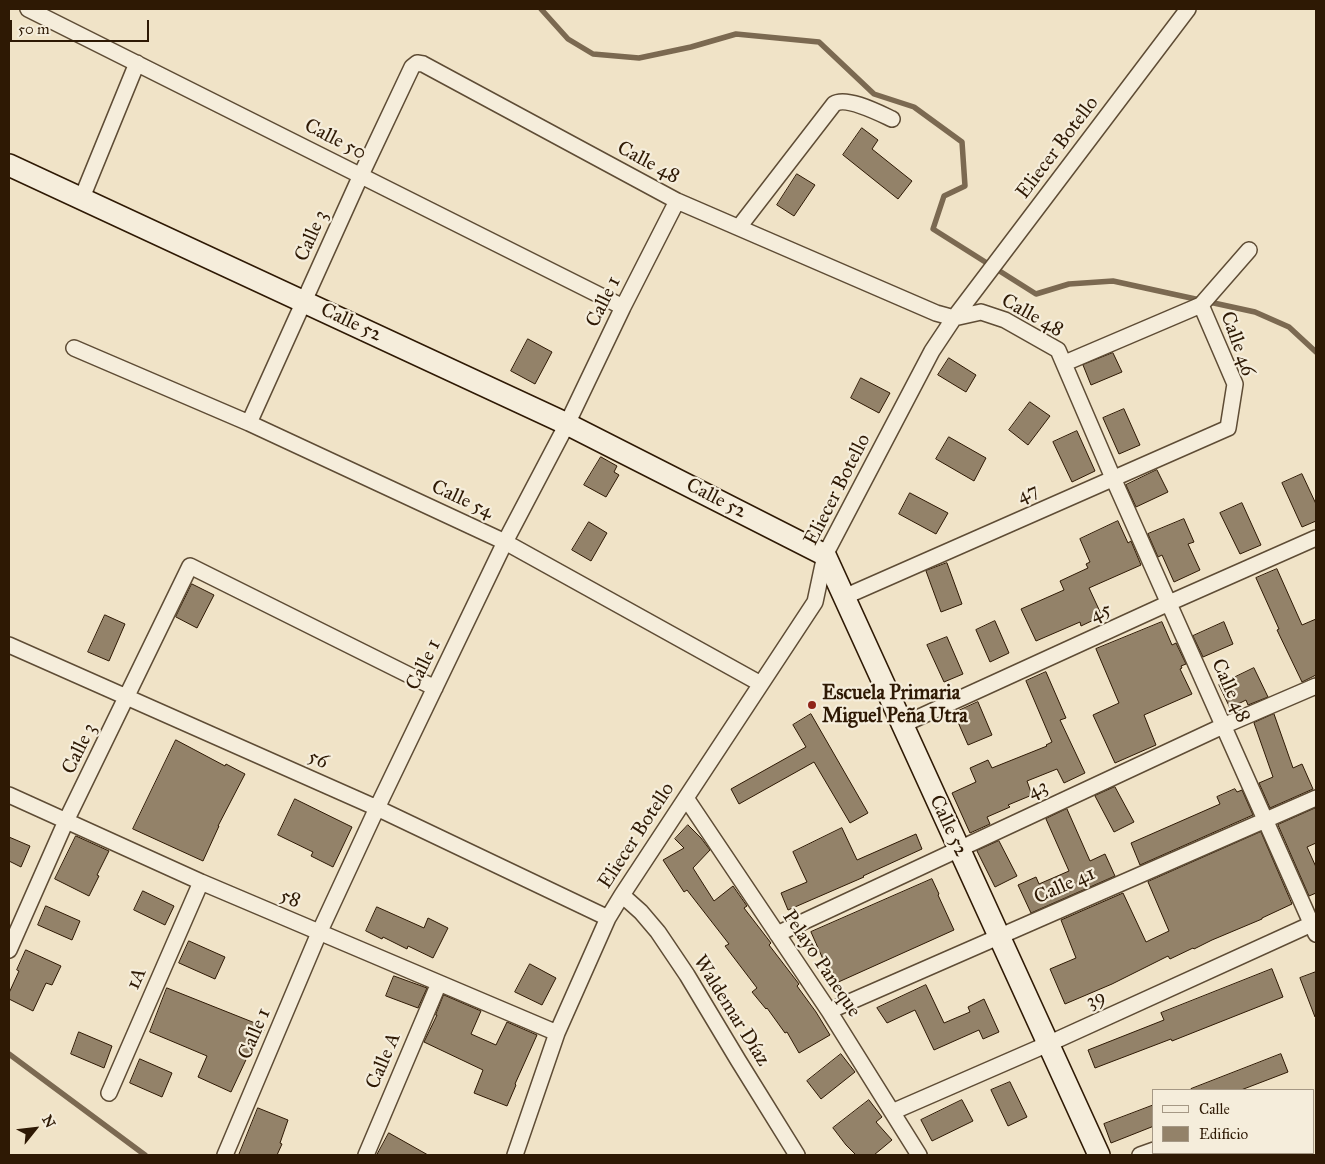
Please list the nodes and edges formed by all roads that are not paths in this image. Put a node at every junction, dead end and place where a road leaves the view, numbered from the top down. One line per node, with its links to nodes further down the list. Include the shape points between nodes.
1 (28, 9): 3 (street, Calle 50)
2 (1188, 9): 15 (street, Eliecer Botello)
3 (137, 63): 7 (street, Calle 50); 8 (street)
4 (412, 67): 7 (street, Calle 3); 9 (street, Calle 48, via 417,63 423,64)
5 (892, 119): 10 (street, via 852,103 838,101)
6 (9, 166): 8 (street, Calle 52)
7 (361, 175): 12 (street, Calle 3); 14 (street, Calle 50)
8 (82, 200): 12 (street, Calle 52)
9 (677, 201): 10 (street, Calle 48); 14 (street, Calle 1)
10 (739, 228): 15 (street, Calle 48)
11 (1249, 250): 13 (street)
12 (304, 301): 18 (street, Calle 3); 19 (street, Calle 52)
13 (1201, 305): 17 (street); 20 (street, Calle 46, via 1234,384)
14 (623, 306): 19 (street, Calle 1)
15 (954, 318): 17 (street, Calle 48, via 981,312 1005,320 1058,350); 24 (street, Eliecer Botello, via 932,351)
16 (74, 348): 18 (street, Calle 54)
17 (1065, 363): 21 (street, Calle 48)
18 (249, 423): 23 (street, Calle 54)
19 (567, 424): 23 (street, Calle 1); 24 (street, Calle 52)
20 (1228, 428): 21 (street, 47)
21 (1113, 478): 25 (street, 47); 26 (street, Calle 48)
22 (1316, 538): 26 (street, 45)
23 (504, 542): 28 (street, Calle 54); 30 (street, Calle 1)
24 (825, 555): 25 (street, Calle 52); 28 (street, Eliecer Botello, via 815,602)
25 (844, 596): 32 (street, Calle 52)
26 (1169, 603): 32 (street, 45); 33 (street, Calle 48)
27 (9, 645): 31 (street, 56)
28 (761, 684): 35 (street, Eliecer Botello)
29 (1316, 686): 33 (street, 43)
30 (435, 688): 31 (street, Calle 3, via 190,566); 37 (street, Calle 1)
31 (127, 697): 37 (street, 56); 39 (street, Calle 3)
32 (902, 725): 40 (street, Calle 52)
33 (1223, 726): 38 (street, Calle 48); 40 (street, 43)
34 (9, 795): 39 (street, 58)
35 (686, 798): 42 (street, Eliecer Botello); 46 (street, Pelayo Paneque)
36 (1316, 798): 38 (street, Calle 41)
37 (377, 808): 43 (street, 56); 45 (street, Calle 1)
38 (1264, 820): 44 (street, Calle 48); 47 (street, Calle 41)
39 (66, 821): 41 (street, 58); 48 (street, Calle 3)
40 (959, 849): 46 (street, 43); 47 (street, Calle 52)
41 (201, 882): 45 (street, 58); 53 (street, 1A)
42 (622, 894): 43 (street, Eliecer Botello); 59 (street, Waldemar Díaz, via 658,932)
43 (608, 918): 51 (street, Eliecer Botello)
44 (1315, 927): 52 (street, 39)
45 (319, 933): 49 (street, 58); 56 (street, Calle 1)
46 (778, 934): 50 (street, Pelayo Paneque)
47 (999, 937): 50 (street, Calle 41); 52 (street, Calle 52)
48 (9, 950)
49 (439, 983): 51 (street, 58); 57 (street, Calle A)
50 (829, 1011): 54 (street, Pelayo Paneque)
51 (557, 1033): 58 (street, Eliecer Botello)
52 (1048, 1044): 54 (street, 39); 61 (street, Calle 52)
53 (109, 1093)
54 (892, 1112): 60 (street, Pelayo Paneque)
55 (1152, 1151): 62 (street)
56 (225, 1155)
57 (366, 1155)
58 (516, 1155)
59 (798, 1155)
60 (919, 1155)
61 (1099, 1155)
62 (1140, 1155)

